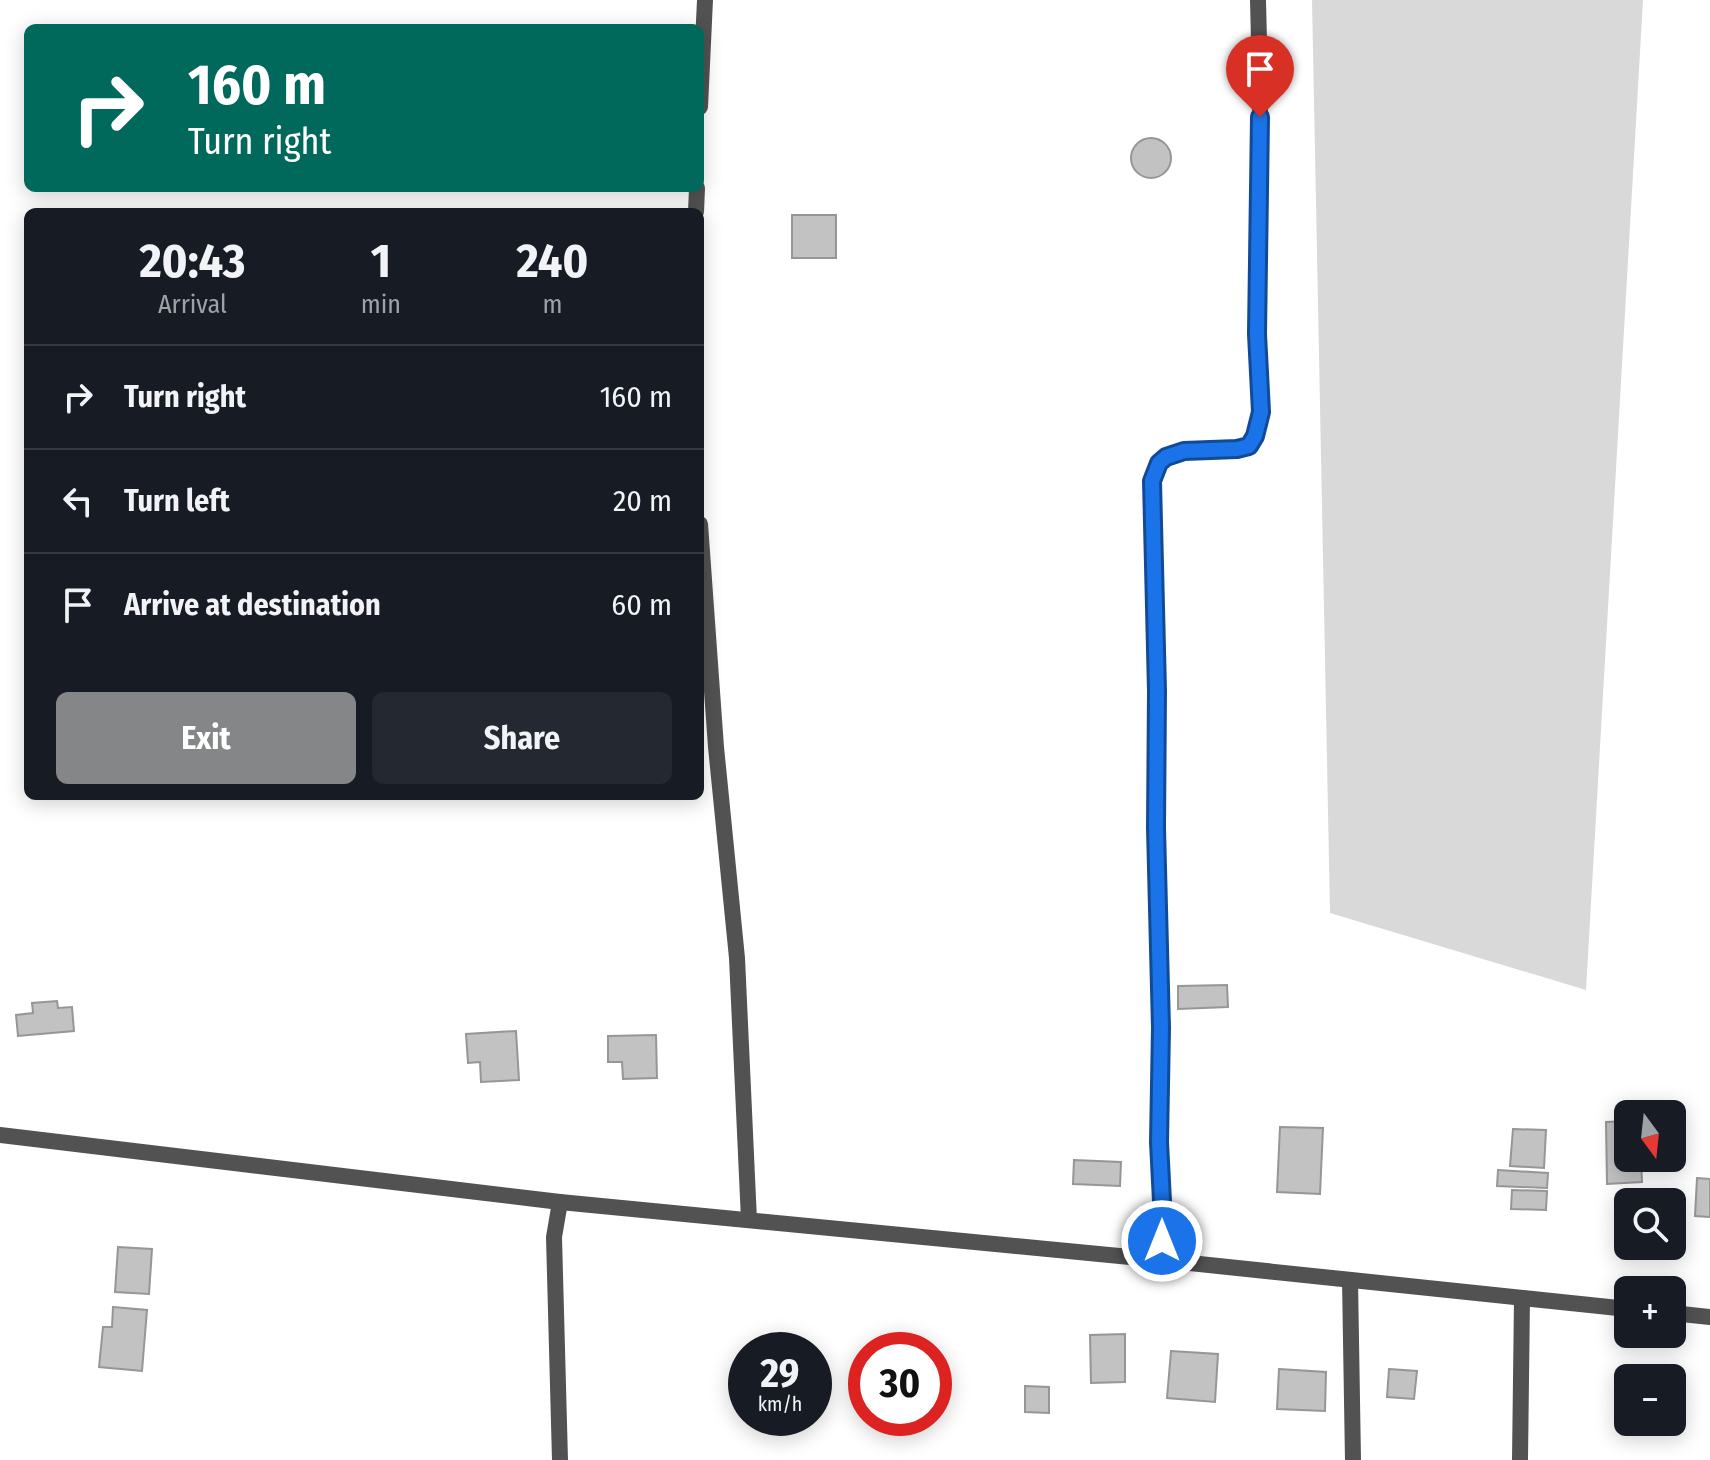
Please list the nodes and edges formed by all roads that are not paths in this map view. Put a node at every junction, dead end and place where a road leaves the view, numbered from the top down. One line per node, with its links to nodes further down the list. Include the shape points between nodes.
1 (705, 0): 3 (street)
2 (1258, 0): 8 (street, via 1261,412 1249,446 1166,457 1152,481)
3 (704, 24)
4 (704, 580): 7 (street, via 737,958)
5 (0, 1135): 6 (street)
6 (560, 1202): 7 (street); 14 (street, via 554,1237)
7 (749, 1220): 8 (street)
8 (1161, 1260): 9 (street)
9 (1350, 1280): 10 (street); 15 (street)
10 (1522, 1298): 11 (street); 16 (street)
11 (1614, 1308)
12 (1686, 1314): 13 (street)
13 (1710, 1317)
14 (560, 1460)
15 (1353, 1460)
16 (1520, 1460)

